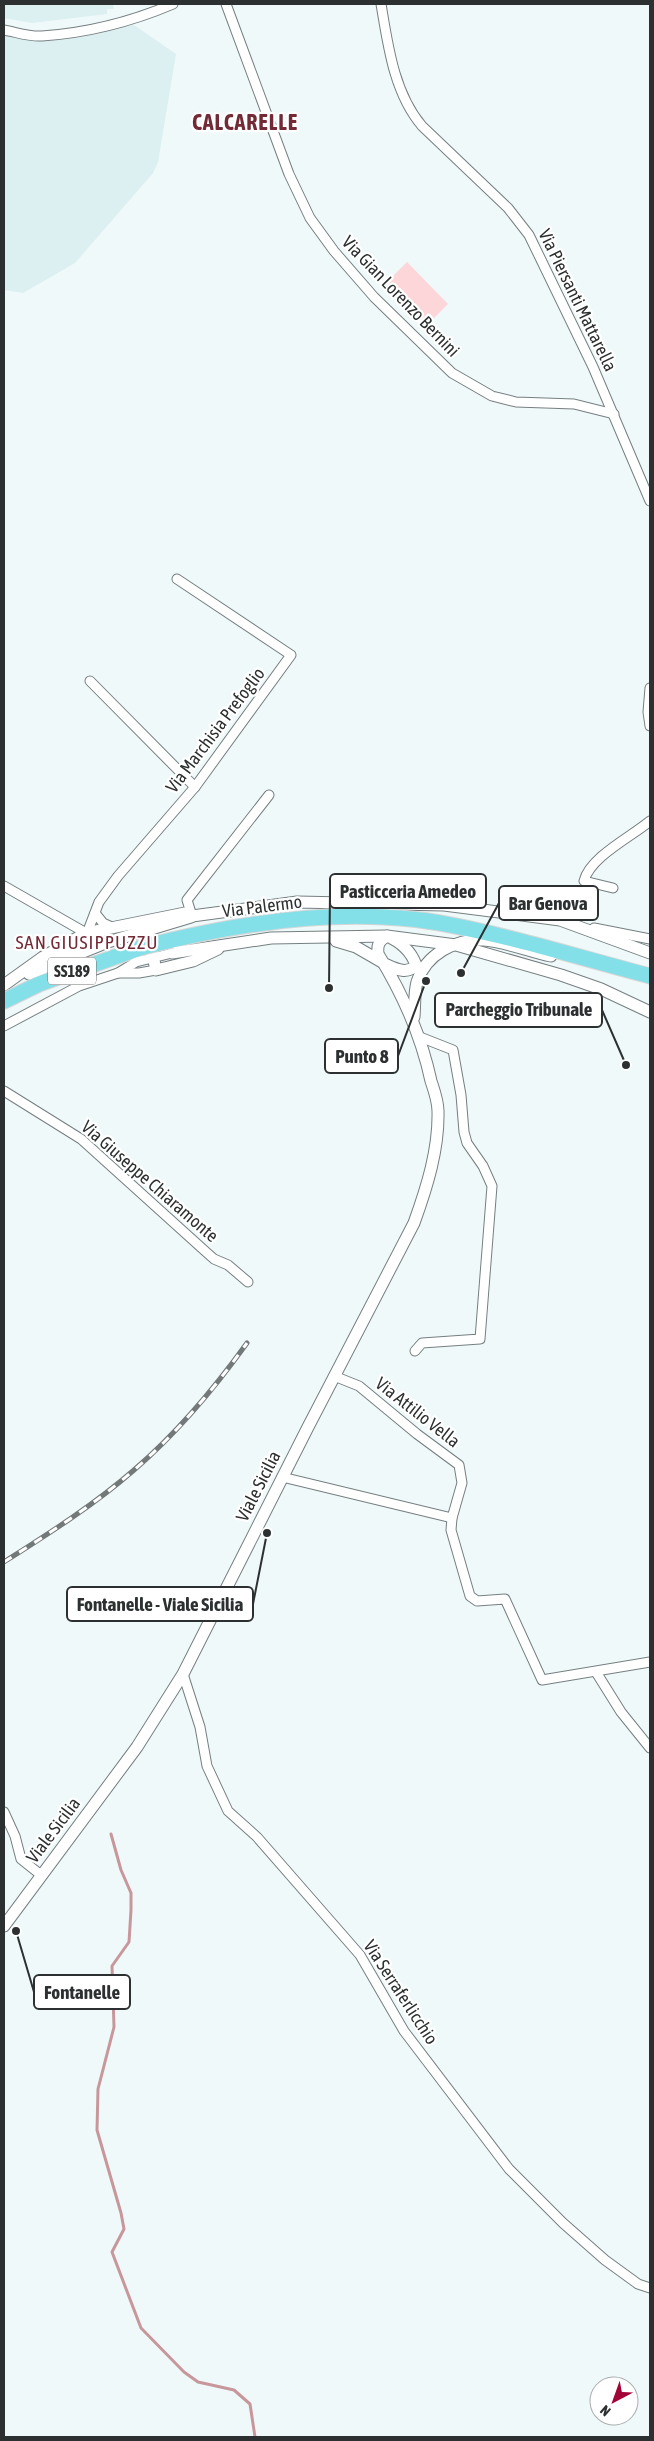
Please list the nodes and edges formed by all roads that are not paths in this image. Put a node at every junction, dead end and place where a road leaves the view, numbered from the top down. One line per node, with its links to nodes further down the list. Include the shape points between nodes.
1 (174, 4): 4 (street, via 129,19 70,32 31,36)
2 (226, 4): 5 (street, Via Gian Lorenzo Bernini, via 289,174 310,218 374,297 452,372 492,396 516,402 574,404)
3 (380, 4): 5 (street, Via Piersanti Mattarella, via 396,76 412,114 523,226 573,313)
4 (4, 30)
5 (614, 414): 6 (street, Via Piersanti Mattarella)
6 (640, 476): 7 (street); 8 (street, Via Piersanti Mattarella)
7 (650, 486)
8 (650, 501)
9 (177, 579): 13 (street, Via Marchisia Prefoglio, via 291,655)
10 (90, 681): 13 (street)
11 (650, 688): 12 (street)
12 (650, 726)
13 (195, 787): 18 (street, Via Marchisia Prefoglio, via 118,876)
14 (269, 794): 19 (street, via 187,900)
15 (650, 821): 17 (street, via 597,860 586,873 584,881)
16 (4, 886): 24 (street)
17 (613, 888)
18 (95, 913): 22 (street, via 103,923); 24 (street, Via Marchisia Prefoglio)
19 (192, 916): 20 (street, via 297,902 444,905); 21 (street, via 185,913)
20 (560, 920): 27 (street); 33 (street)
21 (164, 922): 22 (street); 23 (street); 30 (street)
22 (112, 927): 24 (street)
23 (147, 931): 28 (street); 34 (street)
24 (86, 933): 28 (street); 37 (street, Via Marchisia Prefoglio, via 84,941); 44 (street, via 43,957)
25 (387, 936): 26 (street); 29 (street); 36 (street, via 377,946); 38 (street, via 408,950)
26 (320, 937): 31 (street, via 272,938); 36 (street, via 356,947)
27 (650, 939)
28 (108, 942): 37 (street)
29 (456, 945): 32 (street); 35 (street, via 485,940 557,958); 46 (street, via 561,975)
30 (172, 946): 31 (street); 34 (street); 35 (main road, Via Palermo, via 267,922 336,917 394,919 484,932); 39 (street); 45 (main road, Via Palermo / SS189, bridge, via 143,946 39,984)
31 (224, 946): 39 (street)
32 (442, 950): 38 (street); 43 (street, via 424,967)
33 (650, 953)
34 (154, 958): 40 (street); 41 (street, via 136,962)
35 (599, 963): 42 (main road, Via Palermo)
36 (384, 964): 38 (street, via 404,971); 47 (street, Viale Sicilia, via 404,998)
37 (48, 965): 44 (street)
38 (416, 965): 43 (street)
39 (175, 966): 40 (street)
40 (156, 970): 41 (street)
41 (118, 973): 48 (street, via 78,986)
42 (650, 976)
43 (418, 980): 47 (street)
44 (4, 985)
45 (4, 1001)
46 (650, 1012)
47 (414, 1024): 49 (street, Viale Sicilia)
48 (4, 1026)
49 (420, 1037): 52 (street, via 453,1050 465,1137 492,1186 480,1340 422,1342); 53 (street, Viale Sicilia, via 438,1109 435,1148 426,1186 414,1223)
50 (4, 1091): 51 (street, Via Giuseppe Chiaramonte, via 81,1139 214,1259 228,1265)
51 (248, 1282)
52 (415, 1351)
53 (334, 1376): 54 (street, Viale Sicilia); 55 (street, Via Attilio Vella, via 359,1386 459,1465 462,1483)
54 (282, 1477): 55 (street); 58 (street, Viale Sicilia)
55 (452, 1518): 57 (street, Via Attilio Vella, via 452,1530 470,1596 477,1601 505,1599 542,1680)
56 (650, 1662): 57 (street, Via Attilio Vella)
57 (596, 1672): 59 (street, via 621,1712)
58 (183, 1674): 61 (street, Viale Sicilia, via 137,1747); 63 (street, Via Serraferlicchio, via 200,1727 207,1766 228,1811 256,1837 360,1955 404,2031 509,2169 605,2260 638,2284)
59 (650, 1748)
60 (4, 1812): 61 (street, via 22,1859)
61 (41, 1875): 62 (street, Viale Sicilia)
62 (4, 1926)
63 (650, 2288)

